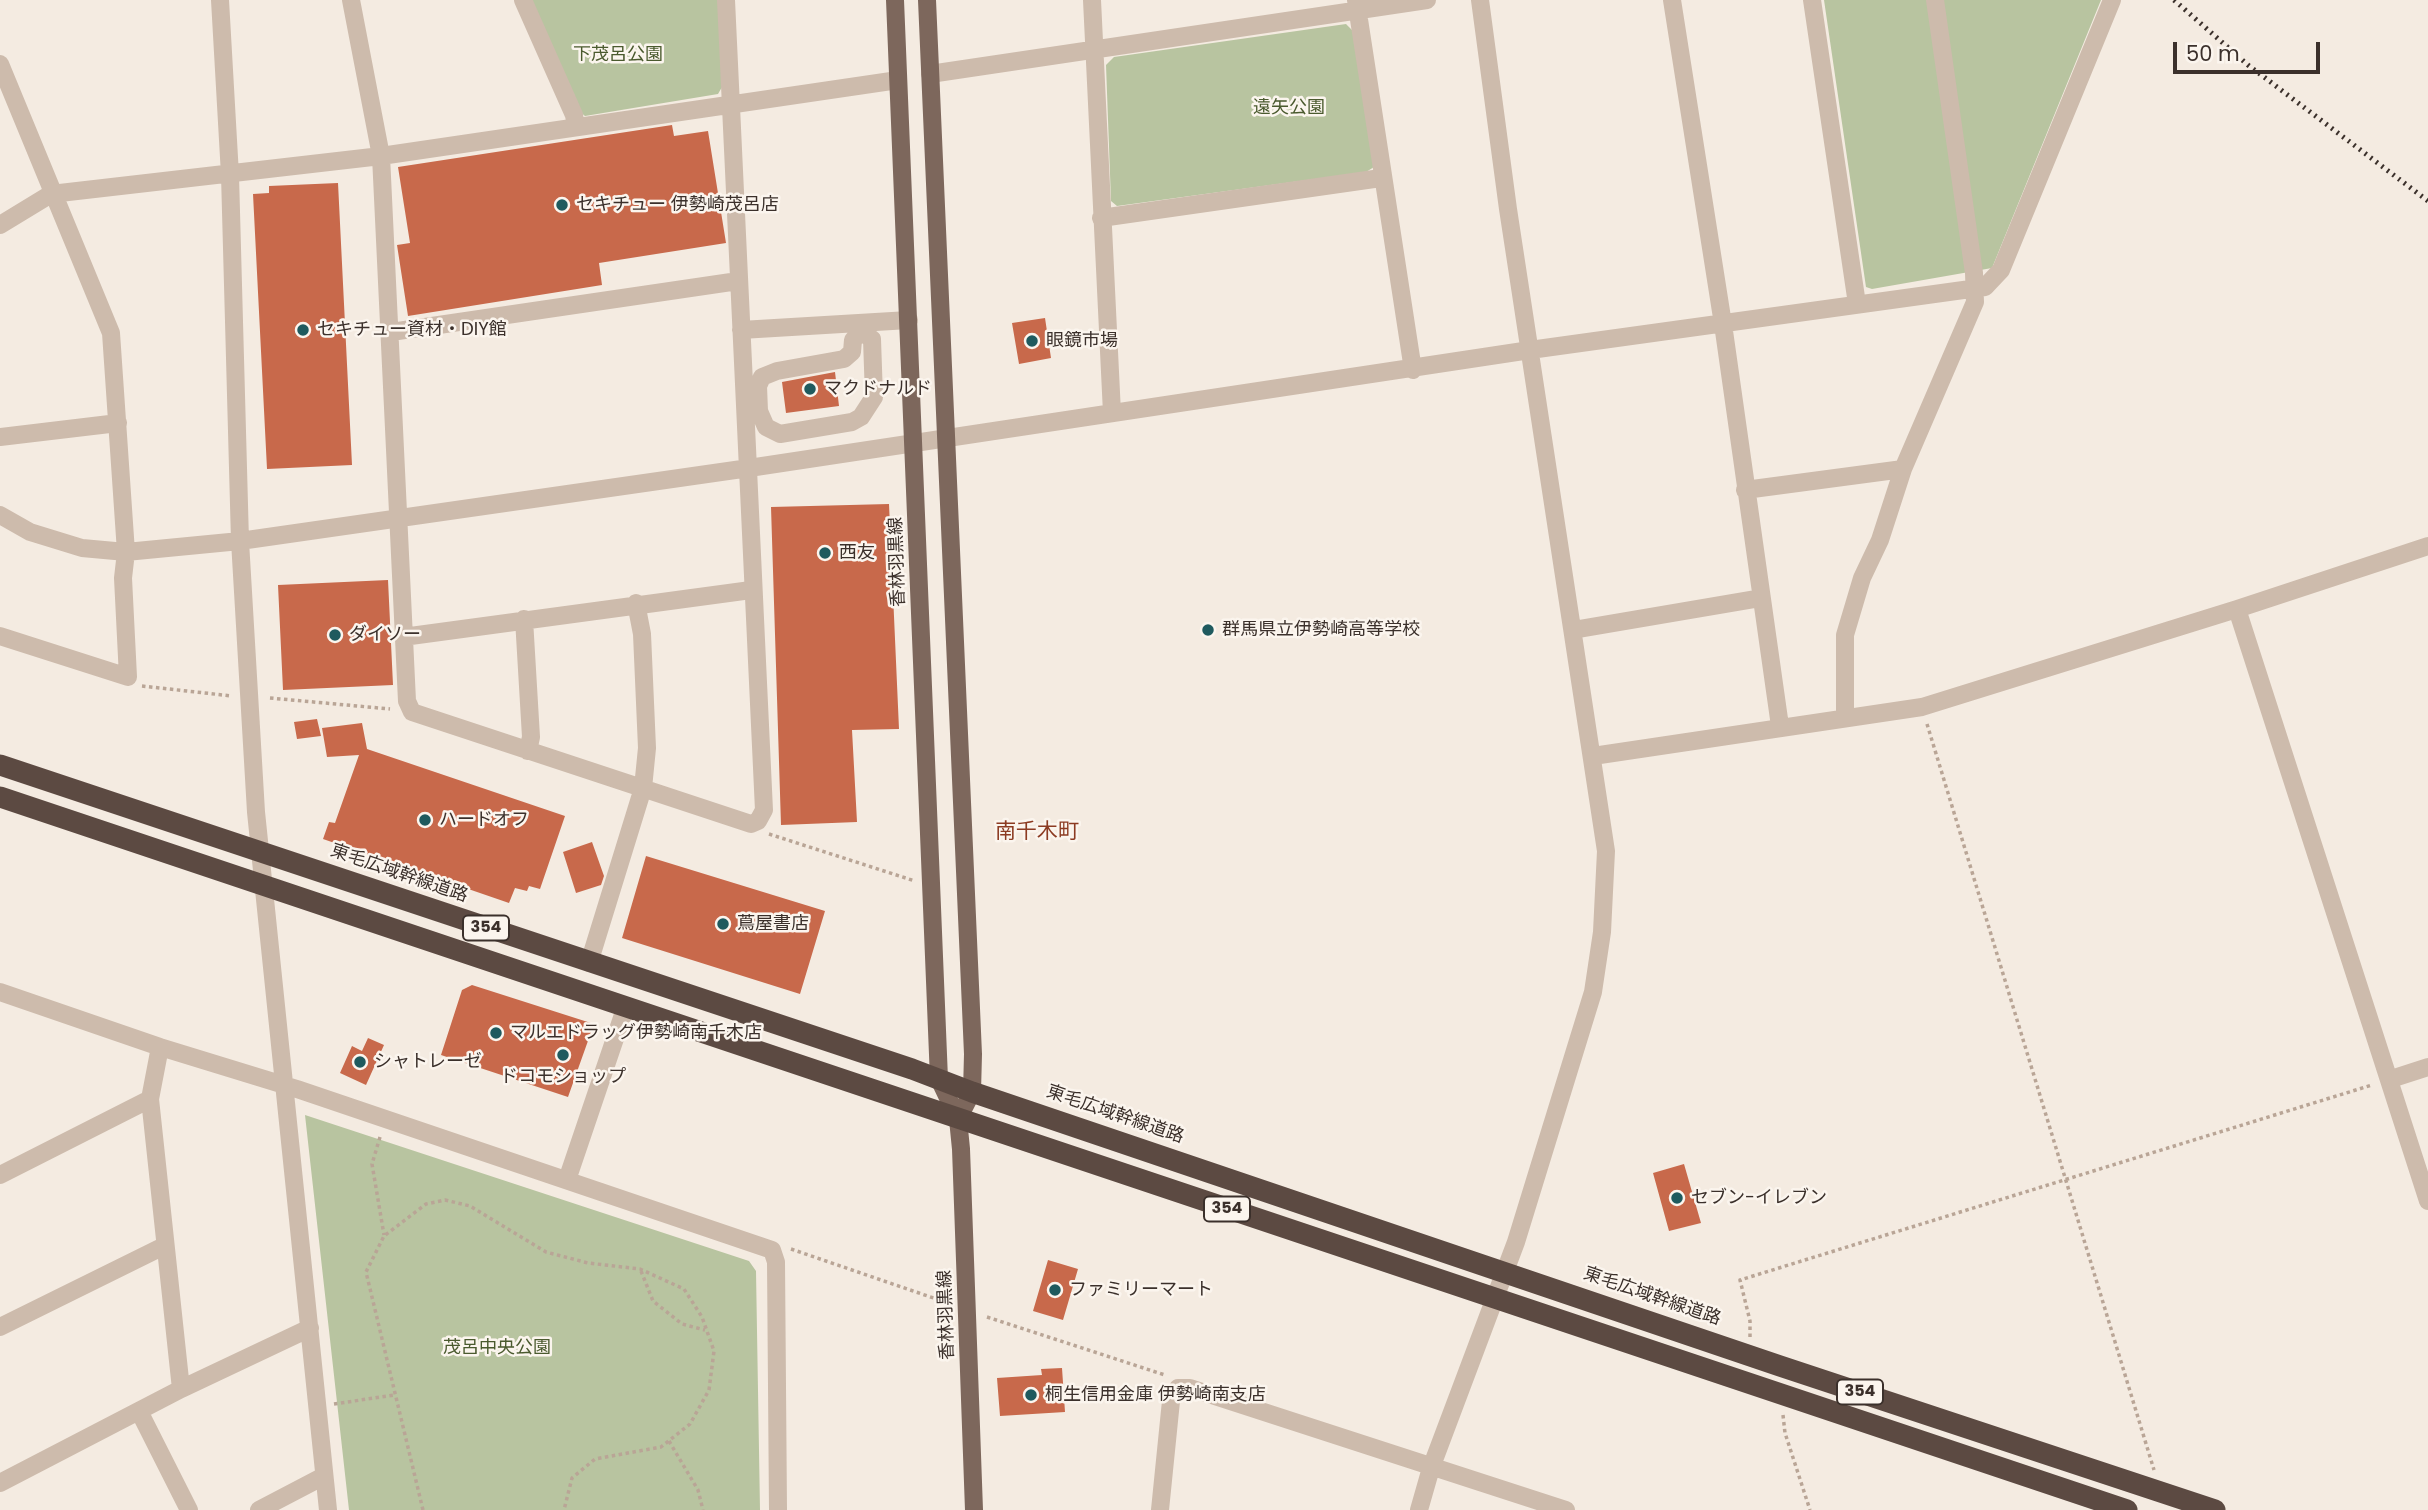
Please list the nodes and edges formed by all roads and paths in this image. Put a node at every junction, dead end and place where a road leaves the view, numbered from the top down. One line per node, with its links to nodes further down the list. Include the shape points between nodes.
1 (220, 0): 22 (street)
2 (351, 0): 21 (street)
3 (523, 0): 20 (street)
4 (726, 0): 19 (street)
5 (895, 0): 18 (main road, 香林羽黒線)
6 (927, 0): 17 (main road)
7 (1092, 0): 15 (street)
8 (1427, 0): 14 (street)
9 (1480, 0): 35 (street)
10 (1672, 0): 31 (street)
11 (1812, 0): 29 (street)
12 (1935, 0): 28 (street)
13 (2112, 0): 28 (street, via 2001,270 1993,281)
14 (1357, 5): 15 (street); 23 (street)
15 (1094, 48): 17 (street); 25 (street)
16 (0, 64): 24 (street)
17 (930, 74): 40 (main road)
18 (898, 79): 19 (street); 30 (main road, 香林羽黒線)
19 (732, 103): 20 (street); 27 (street)
20 (576, 127): 21 (street)
21 (381, 156): 22 (street); 34 (street)
22 (230, 175): 24 (street); 47 (street)
23 (1381, 178): 25 (street); 36 (street)
24 (51, 194): 26 (street); 38 (street, via 111,333)
25 (1101, 218): 37 (street)
26 (0, 225)
27 (738, 281): 33 (street); 34 (street)
28 (1974, 288): 29 (street); 43 (street, via 1970,317)
29 (1857, 304): 31 (street)
30 (909, 320): 32 (street); 41 (main road, 香林羽黒線)
31 (1723, 324): 35 (street); 44 (street)
32 (861, 328): 32 (street, via 872,339 874,397 861,417 780,434 766,426 760,411 762,377 844,359 852,352); 33 (street)
33 (741, 330): 42 (street)
34 (391, 332): 46 (street)
35 (1530, 350): 36 (street); 55 (street)
36 (1413, 370): 37 (street)
37 (1112, 413): 40 (street)
38 (118, 423): 39 (street); 49 (street)
39 (0, 437)
40 (946, 439): 41 (street); 82 (main road)
41 (914, 443): 42 (street); 79 (main road, 香林羽黒線)
42 (749, 468): 46 (street); 50 (street)
43 (1903, 469): 44 (street); 63 (street, via 1845,635)
44 (1745, 491): 51 (street)
45 (0, 515): 49 (street, via 30,532 82,548)
46 (400, 517): 47 (street); 57 (street)
47 (240, 541): 49 (street); 71 (street)
48 (2428, 546): 53 (street)
49 (125, 552): 56 (street, via 128,677)
50 (751, 590): 52 (street); 68 (street, via 761,818 743,823)
51 (1761, 598): 55 (street); 64 (street)
52 (636, 603): 54 (street); 68 (street, via 642,634 647,748)
53 (2237, 610): 61 (street); 80 (street)
54 (524, 619): 57 (street); 65 (street)
55 (1573, 629): 66 (street)
56 (0, 636)
57 (403, 637): 62 (street, via 407,701)
58 (140, 686): 59 (path)
59 (232, 696)
60 (270, 698): 62 (path)
61 (1922, 707): 63 (street); 88 (path)
62 (412, 712): 65 (street)
63 (1844, 717): 64 (street)
64 (1780, 726): 66 (street)
65 (528, 751): 68 (street)
66 (1593, 756): 94 (street, via 1606,851 1602,932 1592,992)
67 (0, 765): 71 (highway, 東毛広域幹線道路 / 354)
68 (643, 789): 74 (street)
69 (0, 796): 73 (highway, 354)
70 (764, 832): 72 (path)
71 (260, 850): 73 (street); 74 (highway, 東毛広域幹線道路 / 354)
72 (917, 881)
73 (262, 885): 76 (highway, 354); 81 (street)
74 (589, 963): 79 (highway, 東毛広域幹線道路 / 354)
75 (3, 996): 77 (street)
76 (626, 1006): 84 (highway, 354); 87 (street)
77 (160, 1047): 81 (street); 83 (street)
78 (2428, 1067): 80 (street)
79 (939, 1079): 82 (highway, 東毛広域幹線道路 / 354); 84 (main road, 香林羽黒線)
80 (2391, 1079): 88 (path); 89 (street)
81 (285, 1085): 87 (street); 99 (street)
82 (972, 1092): 84 (main road); 94 (highway, 東毛広域幹線道路 / 354)
83 (150, 1099): 86 (street); 91 (street)
84 (958, 1119): 95 (highway, 354); 120 (main road, 香林羽黒線)
85 (381, 1131): 90 (path, via 372,1164)
86 (0, 1175)
87 (567, 1180): 119 (street, via 772,1250 776,1262)
88 (2067, 1180): 101 (path, via 1740,1280 1750,1321); 110 (path)
89 (2428, 1201)
90 (384, 1236): 93 (path, via 426,1203 445,1200 470,1206 546,1252 587,1263); 104 (path, via 366,1272)
91 (164, 1246): 98 (street); 103 (street)
92 (789, 1248): 96 (path)
93 (640, 1269): 100 (path, via 684,1289); 100 (path, via 653,1301 682,1324)
94 (1506, 1271): 95 (street); 101 (highway, 東毛広域幹線道路 / 354)
95 (1496, 1300): 105 (highway, 354); 109 (street)
96 (948, 1303)
97 (987, 1317): 102 (path)
98 (0, 1327)
99 (310, 1328): 103 (street); 111 (street)
100 (707, 1330): 108 (path, via 714,1351 709,1390 691,1423)
101 (1745, 1354): 126 (highway, 東毛広域幹線道路 / 354)
102 (1171, 1377)
103 (181, 1390): 107 (street)
104 (394, 1395): 106 (path); 116 (path)
105 (1787, 1395): 124 (path, via 1785,1433); 125 (highway, 354)
106 (332, 1404)
107 (139, 1411): 112 (street); 113 (street)
108 (669, 1441): 117 (path, via 661,1447 595,1459 572,1478); 118 (path, via 698,1489)
109 (1431, 1468): 121 (street, via 1190,1388 1178,1388 1171,1401); 122 (street); 123 (street)
110 (2154, 1472)
111 (324, 1476): 114 (street); 115 (street)
112 (0, 1483)
113 (189, 1510)
114 (259, 1510)
115 (328, 1510)
116 (423, 1510)
117 (564, 1510)
118 (703, 1510)
119 (778, 1510)
120 (974, 1510)
121 (1160, 1510)
122 (1419, 1510)
123 (1566, 1510)
124 (1810, 1510)
125 (2127, 1510)
126 (2215, 1510)

